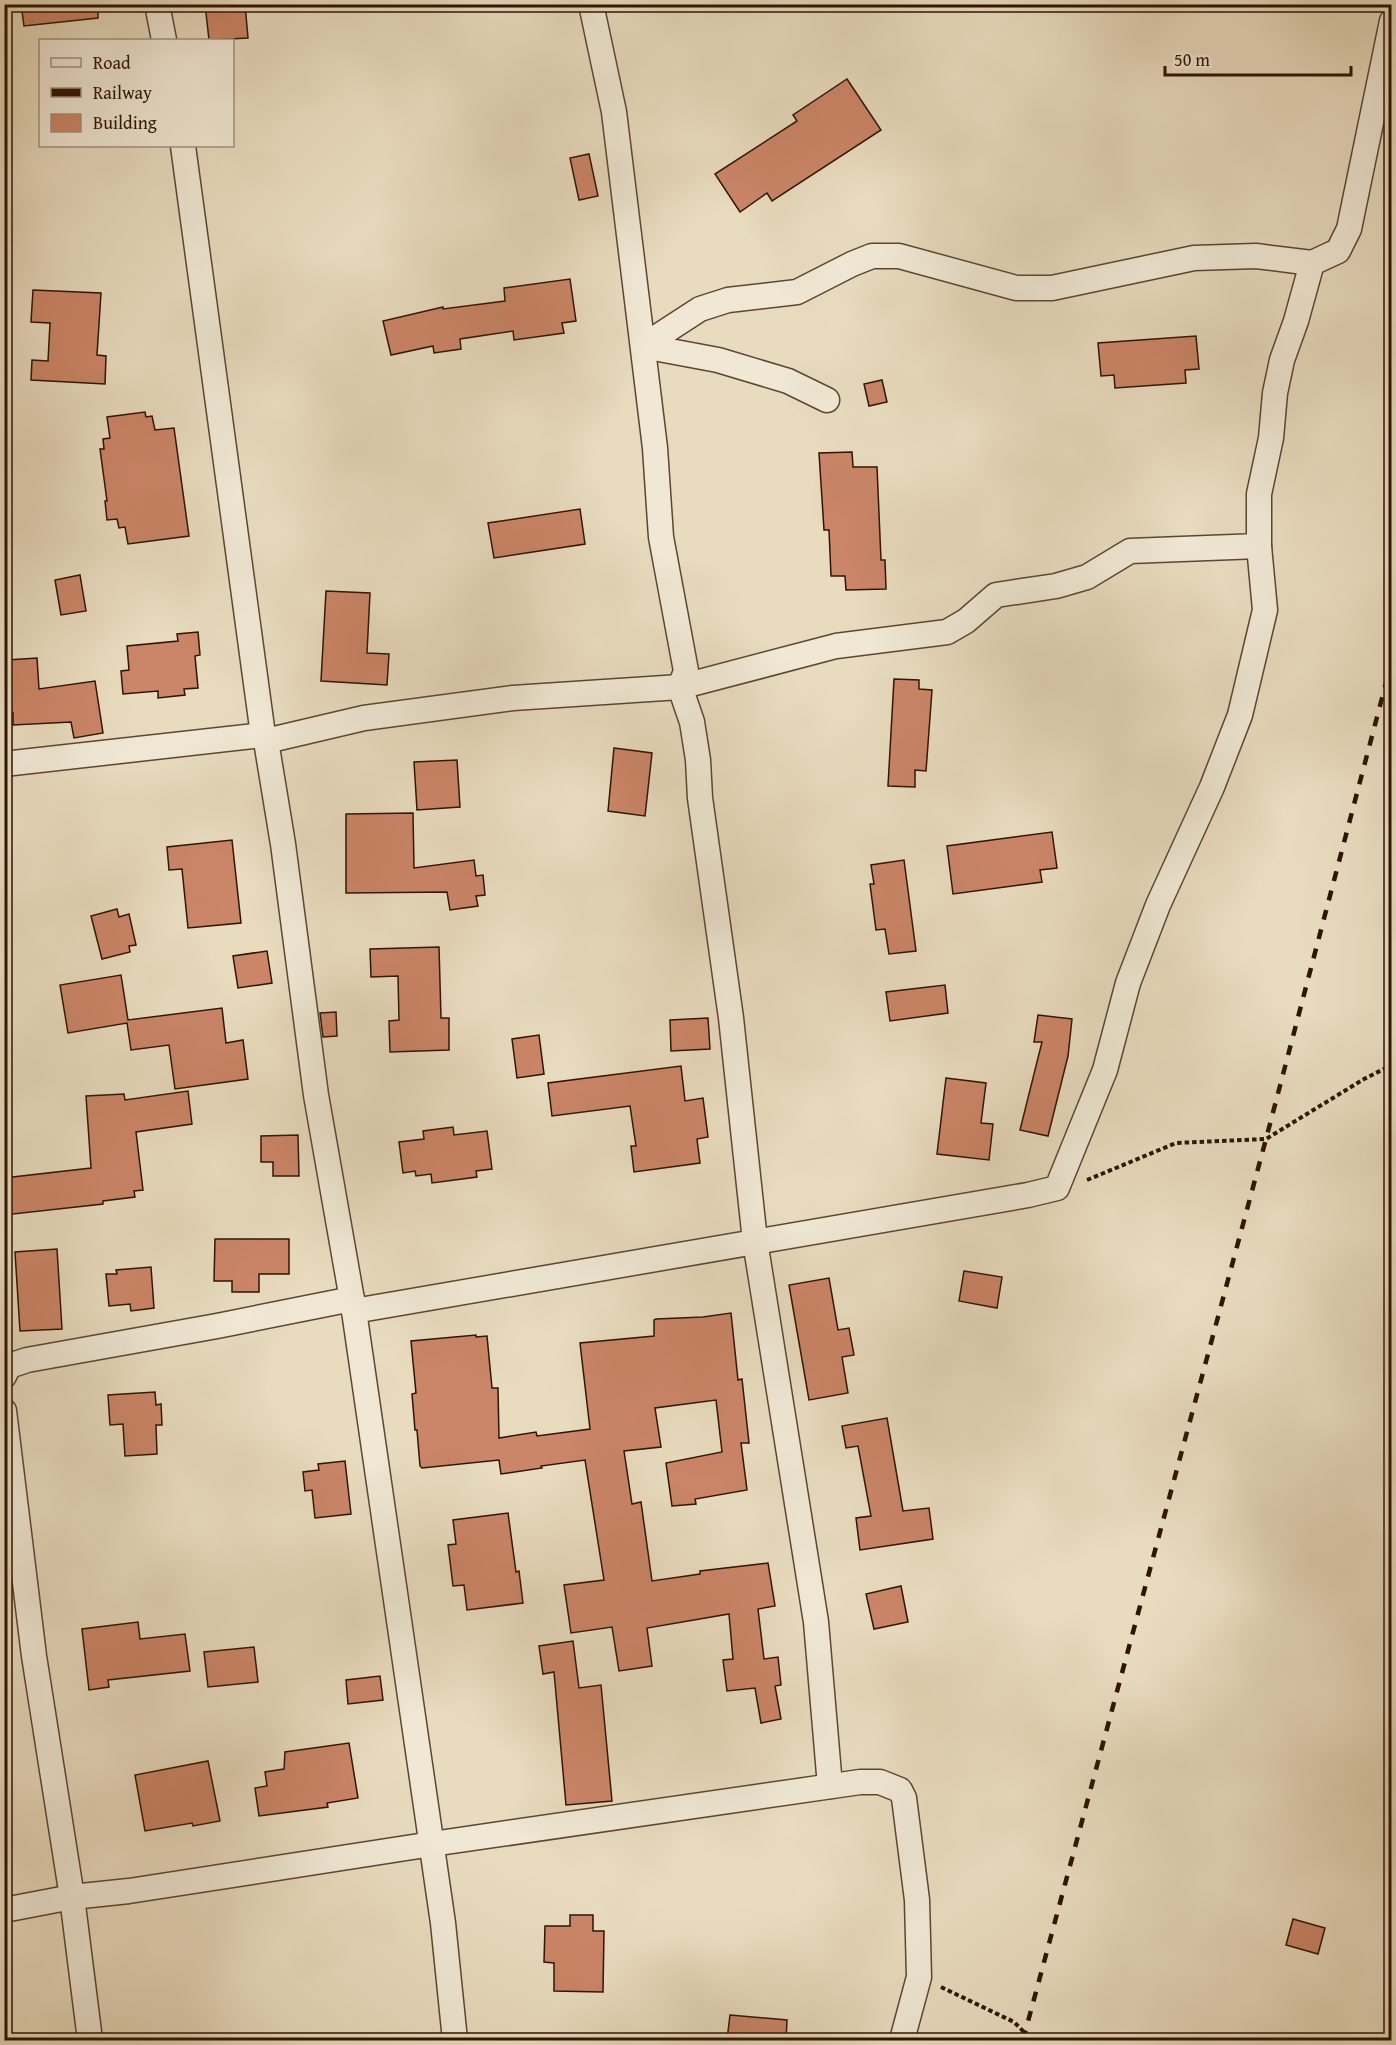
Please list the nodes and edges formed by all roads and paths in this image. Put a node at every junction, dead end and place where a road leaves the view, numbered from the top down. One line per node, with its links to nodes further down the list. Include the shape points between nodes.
1 (157, 4): 4 (street)
2 (591, 4): 7 (street, via 614,112)
3 (1392, 21): 6 (street, via 1349,229 1338,251)
4 (164, 39)
5 (183, 147): 11 (street)
6 (1312, 263): 7 (street, via 1256,256 1194,258 1052,288 1016,288 898,256 872,256 797,292 728,300 700,309); 9 (street, via 1281,360 1259,494)
7 (643, 346): 8 (street, via 718,360 788,381); 10 (street, via 661,537 686,671)
8 (827, 400)
9 (1259, 546): 10 (street, via 1130,551 1087,577 996,595 947,632 836,646); 14 (street, via 1265,610 1240,715 1128,983 1105,1070)
10 (680, 687): 11 (street, via 513,698 364,718); 15 (street, via 692,722 698,760)
11 (264, 738): 12 (street); 16 (street, via 285,856 316,1095)
12 (4, 764)
13 (1392, 1065): 14 (path, via 1266,1139 1176,1143 1093,1179)
14 (1057, 1188): 15 (street)
15 (755, 1241): 16 (street); 19 (street, via 816,1622)
16 (353, 1305): 17 (street, via 27,1360 9,1366); 20 (street)
17 (4, 1376)
18 (4, 1411): 21 (street, via 32,1644)
19 (830, 1786): 20 (street); 23 (street, via 880,1782 900,1790 904,1798 917,1900)
20 (432, 1844): 21 (street); 25 (street)
21 (72, 1897): 22 (street); 24 (street)
22 (4, 1910)
23 (919, 1977): 26 (street); 27 (path, via 1014,2022 1025,2033)
24 (90, 2040)
25 (456, 2040)
26 (902, 2040)
27 (1026, 2040)

